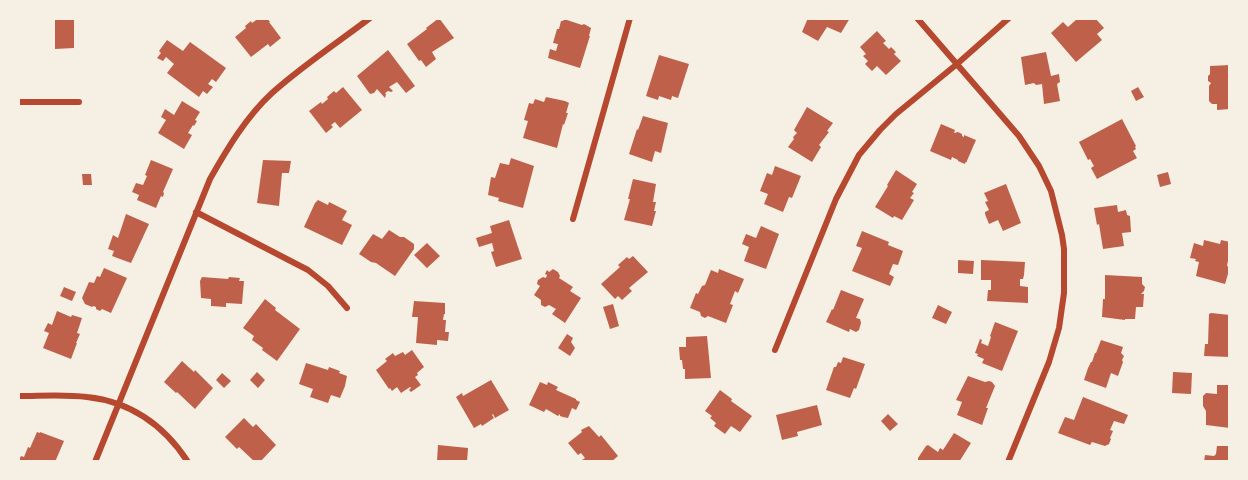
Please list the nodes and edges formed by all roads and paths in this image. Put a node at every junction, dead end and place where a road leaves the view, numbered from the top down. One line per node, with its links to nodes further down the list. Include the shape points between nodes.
1 (370, 18): 8 (street, via 270,95 228,147)
2 (630, 18): 9 (street)
3 (918, 18): 5 (street)
4 (1009, 18): 5 (street)
5 (957, 64): 11 (street, via 896,114 859,155 836,199); 16 (street, via 1019,136 1039,166 1051,191 1064,249 1059,328)
6 (18, 102): 7 (street)
7 (79, 102)
8 (195, 212): 10 (street, via 308,270); 13 (street)
9 (573, 219)
10 (347, 308)
11 (775, 350)
12 (18, 396): 13 (street, via 87,397)
13 (118, 404): 14 (street); 15 (street, via 162,430)
14 (95, 462)
15 (188, 462)
16 (1008, 462)

